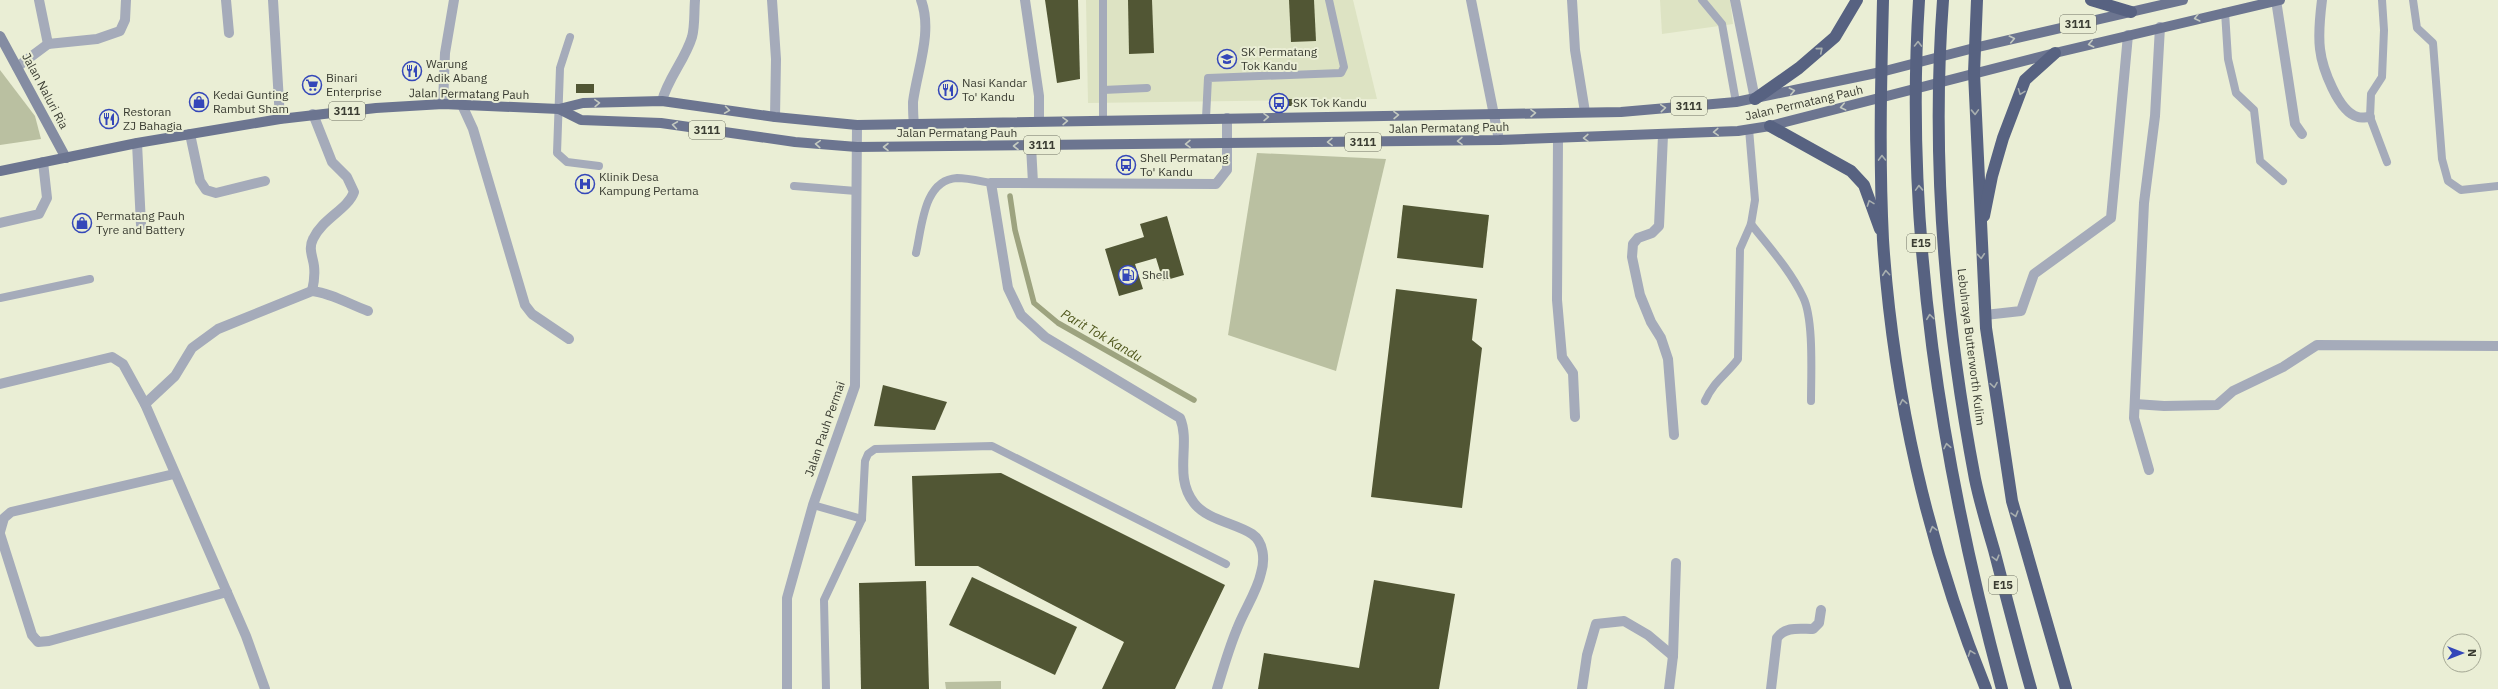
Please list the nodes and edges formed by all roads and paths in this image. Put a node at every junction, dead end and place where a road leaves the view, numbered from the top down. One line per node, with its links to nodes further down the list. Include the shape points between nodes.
1 (39, 0): 35 (street)
2 (126, 0): 35 (street, via 125,20 120,31 97,39)
3 (226, 0): 31 (street)
4 (273, 0): 58 (street)
5 (454, 0): 48 (street, via 445,52)
6 (695, 0): 46 (street, via 692,37 667,84)
7 (772, 0): 54 (street, via 776,59)
8 (921, 0): 61 (street, via 925,16 920,69 913,102)
9 (1025, 0): 60 (street, via 1039,96)
10 (1103, 0): 43 (lane)
11 (1329, 0): 56 (lane, via 1344,67 1341,73 1208,78)
12 (1471, 0): 53 (street)
13 (1572, 0): 51 (street, via 1575,50)
14 (1702, 0): 47 (lane, via 1722,24)
15 (1735, 0): 45 (street)
16 (1857, 0): 45 (highway, one-way to 16, via 1799,68 1835,37)
17 (1884, 0): 40 (highway)
18 (1920, 0): 124 (highway, E15, one-way to 18, via 1986,631 1944,433 1921,248 1917,99)
19 (1943, 0): 125 (highway, Lebuhraya Butterworth Kulim / E15, one-way to 125, via 1939,96 1944,242 1962,397 1975,480)
20 (1977, 0): 37 (highway)
21 (2091, 0): 28 (highway)
22 (2183, 0): 27 (main road, Jalan Permatang Pauh / 3111)
23 (2322, 0): 55 (street, via 2319,22 2320,50 2331,87 2346,108 2357,117)
24 (2382, 0): 55 (lane, via 2382,77 2371,94)
25 (2413, 0): 84 (lane, via 2417,28 2433,44 2442,159 2448,181 2461,190)
26 (2277, 1): 29 (main road, Jalan Permatang Pauh / 3111); 66 (street, via 2295,124)
27 (2158, 3): 28 (main road, Jalan Permatang Pauh / 3111)
28 (2131, 12): 37 (main road, Jalan Permatang Pauh / 3111, one-way to 28)
29 (2225, 12): 30 (main road, Jalan Permatang Pauh / 3111, one-way to 30); 80 (lane, via 2228,59 2236,94 2254,110 2260,161)
30 (2160, 27): 32 (main road, Jalan Permatang Pauh / 3111); 103 (street, via 2155,116 2144,203)
31 (229, 33)
32 (2128, 35): 38 (main road, Jalan Permatang Pauh / 3111, one-way to 38); 96 (street, via 2111,218 2034,274 2021,311)
33 (0, 36): 36 (street, Jalan Naluri Ria)
34 (570, 37): 50 (lane, via 560,68)
35 (48, 44): 39 (street)
36 (3, 48): 39 (street, Jalan Naluri Ria)
37 (1974, 48): 40 (main road, Jalan Permatang Pauh / 3111); 41 (highway)
38 (2055, 52): 41 (main road, Jalan Permatang Pauh / 3111); 89 (highway, one-way to 89, via 2025,80 1992,176)
39 (17, 67): 74 (street, Jalan Naluri Ria)
40 (1881, 72): 44 (highway); 45 (main road, Jalan Permatang Pauh / 3111, one-way to 40)
41 (1974, 73): 44 (main road, Jalan Permatang Pauh / 3111); 89 (highway, one-way to 89)
42 (1147, 88): 43 (lane)
43 (1103, 90): 59 (lane)
44 (1881, 98): 63 (main road, Jalan Permatang Pauh / 3111, one-way to 63); 90 (highway, one-way to 44)
45 (1755, 99): 47 (main road, Jalan Permatang Pauh / 3111)
46 (662, 101): 50 (main road, Jalan Permatang Pauh / 3111, one-way to 46, via 583,103); 54 (main road, Jalan Permatang Pauh / 3111, one-way to 54)
47 (1736, 102): 51 (main road, Jalan Permatang Pauh / 3111, one-way to 47, via 1621,112)
48 (443, 104): 49 (main road, Jalan Permatang Pauh / 3111); 52 (main road, Jalan Permatang Pauh / 3111)
49 (462, 105): 50 (main road, Jalan Permatang Pauh / 3111); 97 (street, via 473,129 524,305 532,314)
50 (559, 109): 73 (main road, Jalan Permatang Pauh / 3111, one-way to 50, via 796,142 661,123 581,120); 77 (lane, via 557,153 567,162)
51 (1585, 112): 53 (main road, Jalan Permatang Pauh / 3111, one-way to 51)
52 (313, 114): 58 (main road, Jalan Permatang Pauh / 3111); 93 (street, via 332,162 347,177 354,192 351,201 325,222 312,240)
53 (1494, 114): 57 (main road, Jalan Permatang Pauh / 3111, one-way to 53); 69 (street)
54 (775, 117): 62 (main road, Jalan Permatang Pauh / 3111)
55 (2370, 117): 76 (lane)
56 (1206, 118): 57 (main road, Jalan Permatang Pauh / 3111); 59 (main road, Jalan Permatang Pauh / 3111)
57 (1227, 118): 71 (street)
58 (280, 119): 65 (main road, Jalan Permatang Pauh / 3111)
59 (1103, 120): 60 (main road, Jalan Permatang Pauh / 3111, one-way to 59)
60 (1039, 122): 61 (main road, Jalan Permatang Pauh / 3111)
61 (914, 124): 62 (main road, Jalan Permatang Pauh / 3111)
62 (857, 125): 73 (street, Jalan Pauh Permai)
63 (1770, 126): 64 (main road, Jalan Permatang Pauh / 3111); 90 (highway, one-way to 63, via 1864,185 1852,171)
64 (1749, 129): 67 (main road, Jalan Permatang Pauh / 3111, one-way to 67); 87 (lane, via 1755,200)
65 (190, 134): 70 (main road, Jalan Permatang Pauh / 3111); 79 (street, via 200,181 206,190 216,193)
66 (2302, 134)
67 (1663, 135): 68 (main road, Jalan Permatang Pauh / 3111, one-way to 68); 105 (street, via 1659,226 1652,233 1638,238 1633,244 1632,257 1640,295 1661,338 1668,359)
68 (1558, 139): 69 (main road, Jalan Permatang Pauh / 3111); 104 (street, via 1557,300 1562,357 1573,373)
69 (1499, 140): 71 (main road, Jalan Permatang Pauh / 3111, one-way to 71)
70 (137, 143): 74 (main road, Jalan Permatang Pauh / 3111); 88 (street)
71 (1227, 144): 72 (main road, Jalan Permatang Pauh / 3111, one-way to 72); 82 (street, via 1227,170 1216,184)
72 (1031, 146): 73 (main road, Jalan Permatang Pauh / 3111, one-way to 73); 82 (street)
73 (857, 147): 85 (street, Jalan Pauh Permai)
74 (66, 158): 75 (main road, Jalan Permatang Pauh / 3111)
75 (43, 162): 78 (main road, Jalan Permatang Pauh / 3111); 86 (street, via 48,198 39,214)
76 (2386, 162)
77 (599, 166)
78 (0, 171)
79 (265, 181)
80 (2283, 181)
81 (991, 183): 82 (street); 91 (lane, via 956,178 941,183 930,194); 119 (street, via 1008,288 1021,315 1045,337 1180,418 1185,430 1182,457 1185,484 1194,503 1208,514 1253,535 1262,547 1262,573 1236,629)
82 (1033, 183)
83 (794, 186): 85 (lane)
84 (2498, 186)
85 (856, 191): 108 (street, Jalan Pauh Permai, via 855,386)
86 (0, 223)
87 (1750, 224): 100 (lane, via 1740,249 1738,359 1730,370 1712,385); 101 (lane, via 1786,269 1804,298 1809,326)
88 (142, 225)
89 (1980, 238): 96 (highway, one-way to 96)
90 (1883, 240): 123 (highway, one-way to 90, via 1954,599 1921,486 1902,401 1891,328)
91 (916, 253)
92 (90, 279): 94 (lane)
93 (312, 291): 95 (street, via 326,293 342,302); 102 (street, via 218,329 192,348 174,376)
94 (0, 298)
95 (368, 310)
96 (1985, 315): 126 (highway, one-way to 126, via 2012,501)
97 (569, 339)
98 (2498, 346): 103 (street, via 2317,345 2283,366 2233,391 2217,405)
99 (0, 384): 102 (street, via 112,357 123,364)
100 (1705, 401)
101 (1811, 401)
102 (145, 404): 107 (street)
103 (2135, 404): 106 (street, via 2134,418)
104 (1575, 417)
105 (1674, 435)
106 (2149, 470)
107 (174, 474): 110 (street, via 11,512 4,518); 113 (street)
108 (813, 505): 109 (lane); 117 (street, Jalan Pauh Permai, via 787,598)
109 (862, 519): 112 (lane, via 865,461 868,454 875,449 992,446); 118 (lane, via 824,600)
110 (0, 533): 113 (street, via 32,634 38,642)
111 (1676, 563): 115 (street)
112 (1226, 564)
113 (227, 592): 116 (street, via 246,636)
114 (1821, 610): 122 (street, via 1819,623 1813,629 1786,629 1777,638)
115 (1673, 656): 120 (street, via 1648,635 1624,621 1596,624 1587,655); 121 (street)
116 (264, 689)
117 (787, 689)
118 (826, 689)
119 (1217, 689)
120 (1582, 689)
121 (1669, 689)
122 (1771, 689)
123 (1986, 689)
124 (2002, 689)
125 (2031, 689)
126 (2066, 689)

